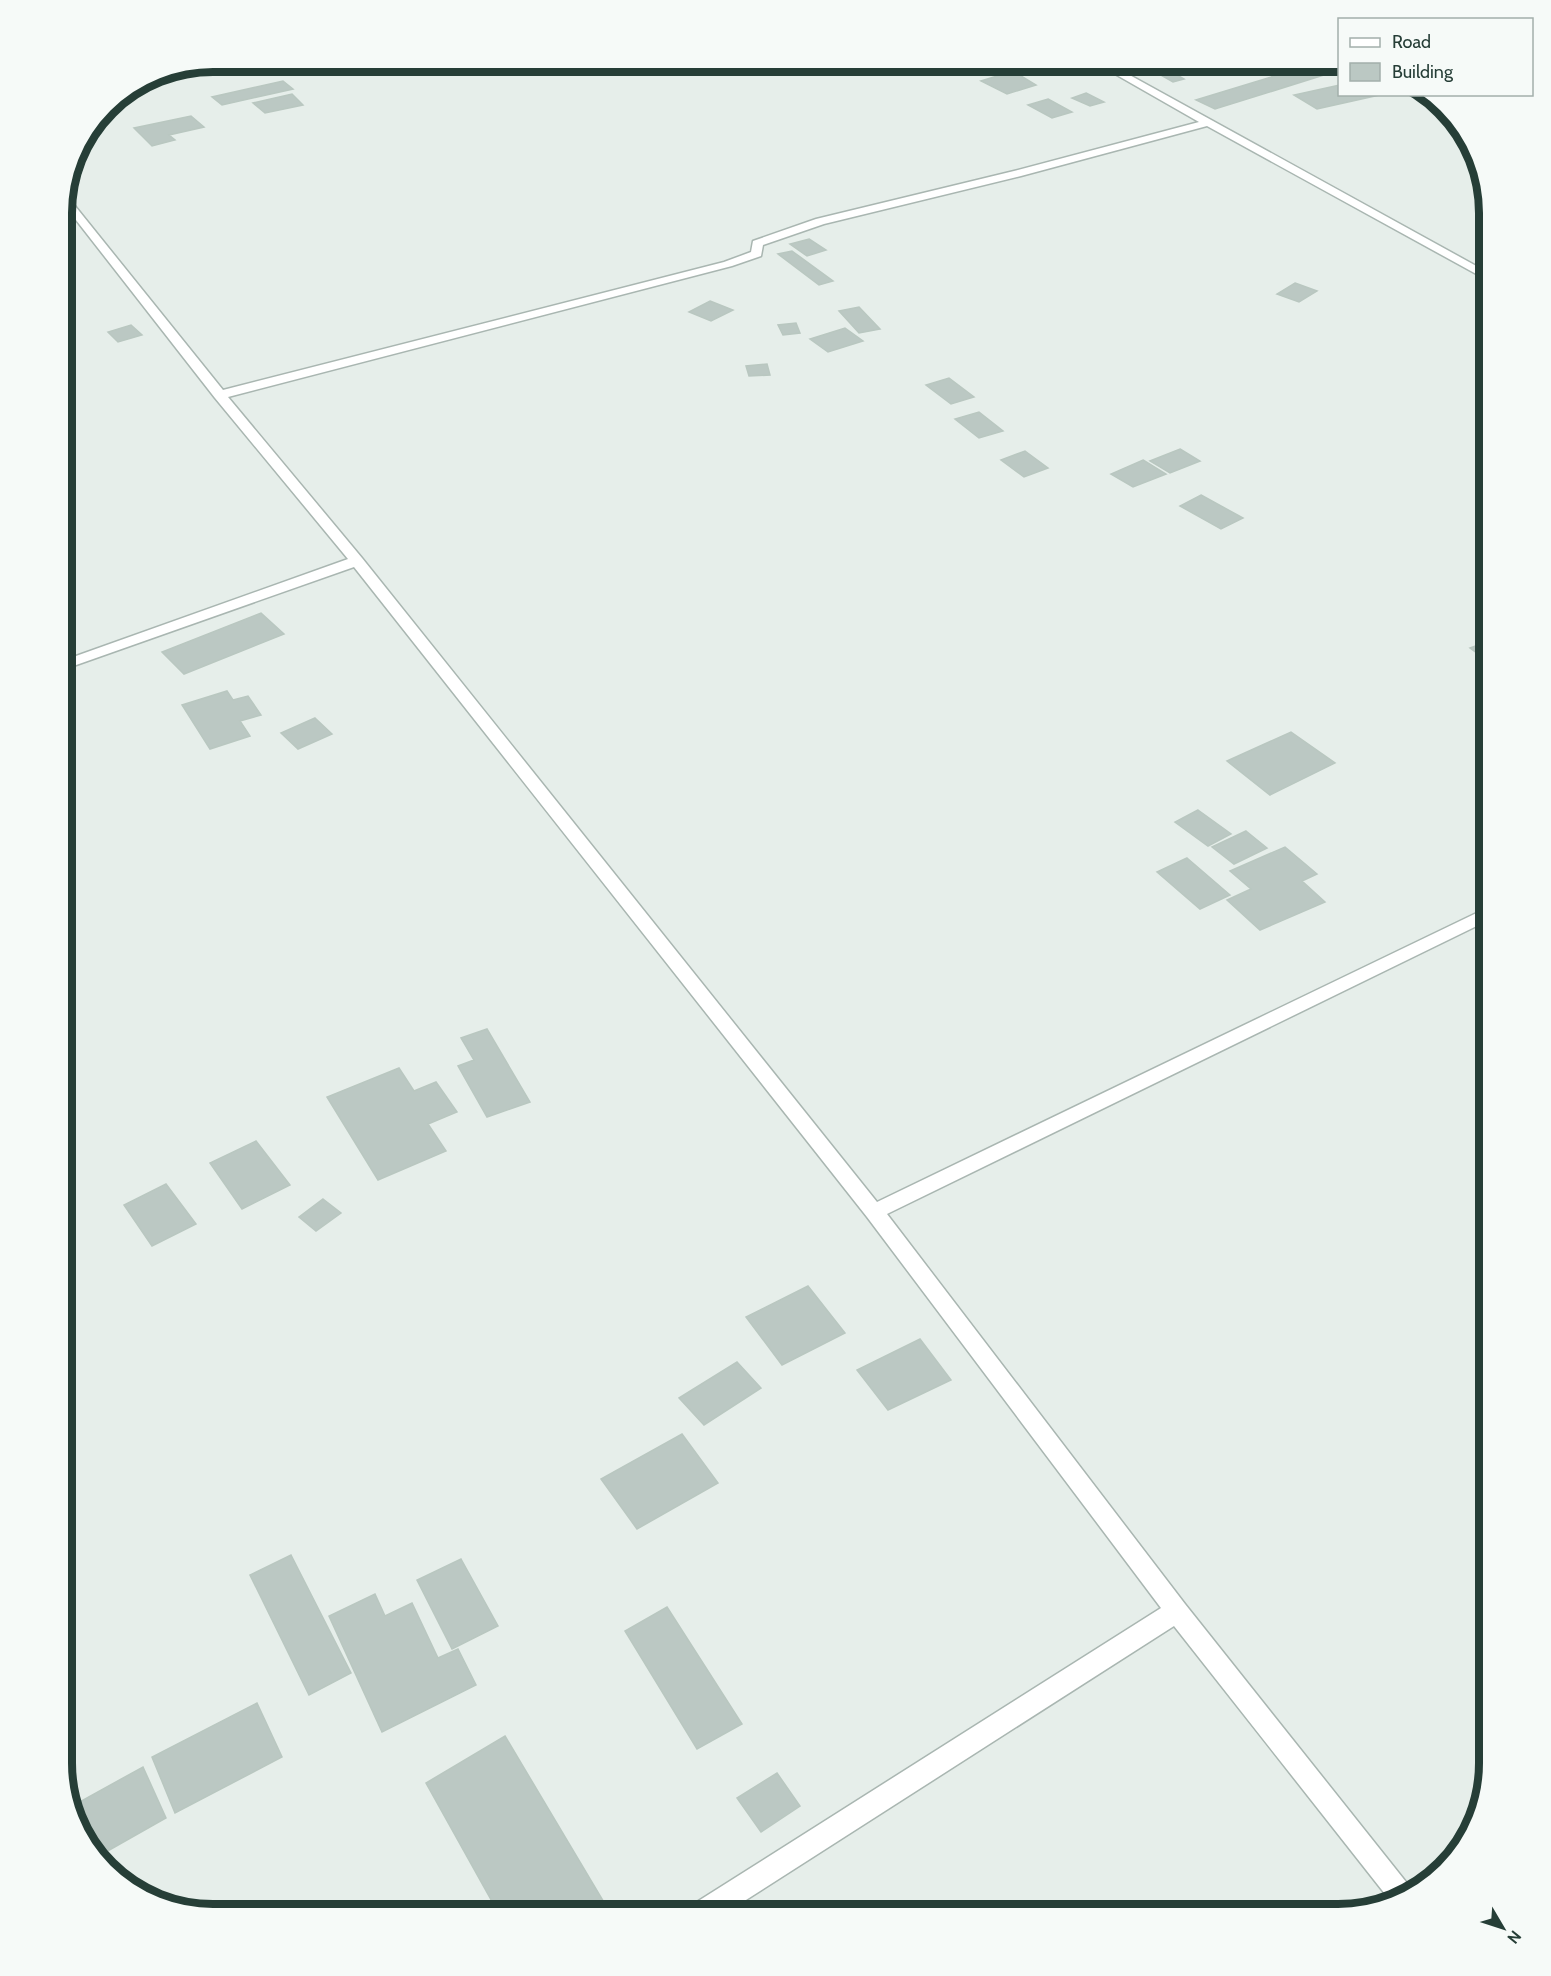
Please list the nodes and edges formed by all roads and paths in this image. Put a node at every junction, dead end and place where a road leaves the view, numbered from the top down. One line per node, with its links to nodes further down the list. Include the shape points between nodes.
1 (1117, 72): 2 (street)
2 (1209, 122): 4 (street); 5 (street, via 820,222 766,238 757,243 757,254 728,264)
3 (72, 209): 5 (street)
4 (1479, 272)
5 (220, 395): 6 (street)
6 (357, 561): 7 (street); 9 (street)
7 (72, 662)
8 (1479, 918): 9 (street)
9 (874, 1212): 10 (street)
10 (1177, 1611): 11 (street); 12 (street)
11 (1398, 1890)
12 (717, 1904)

